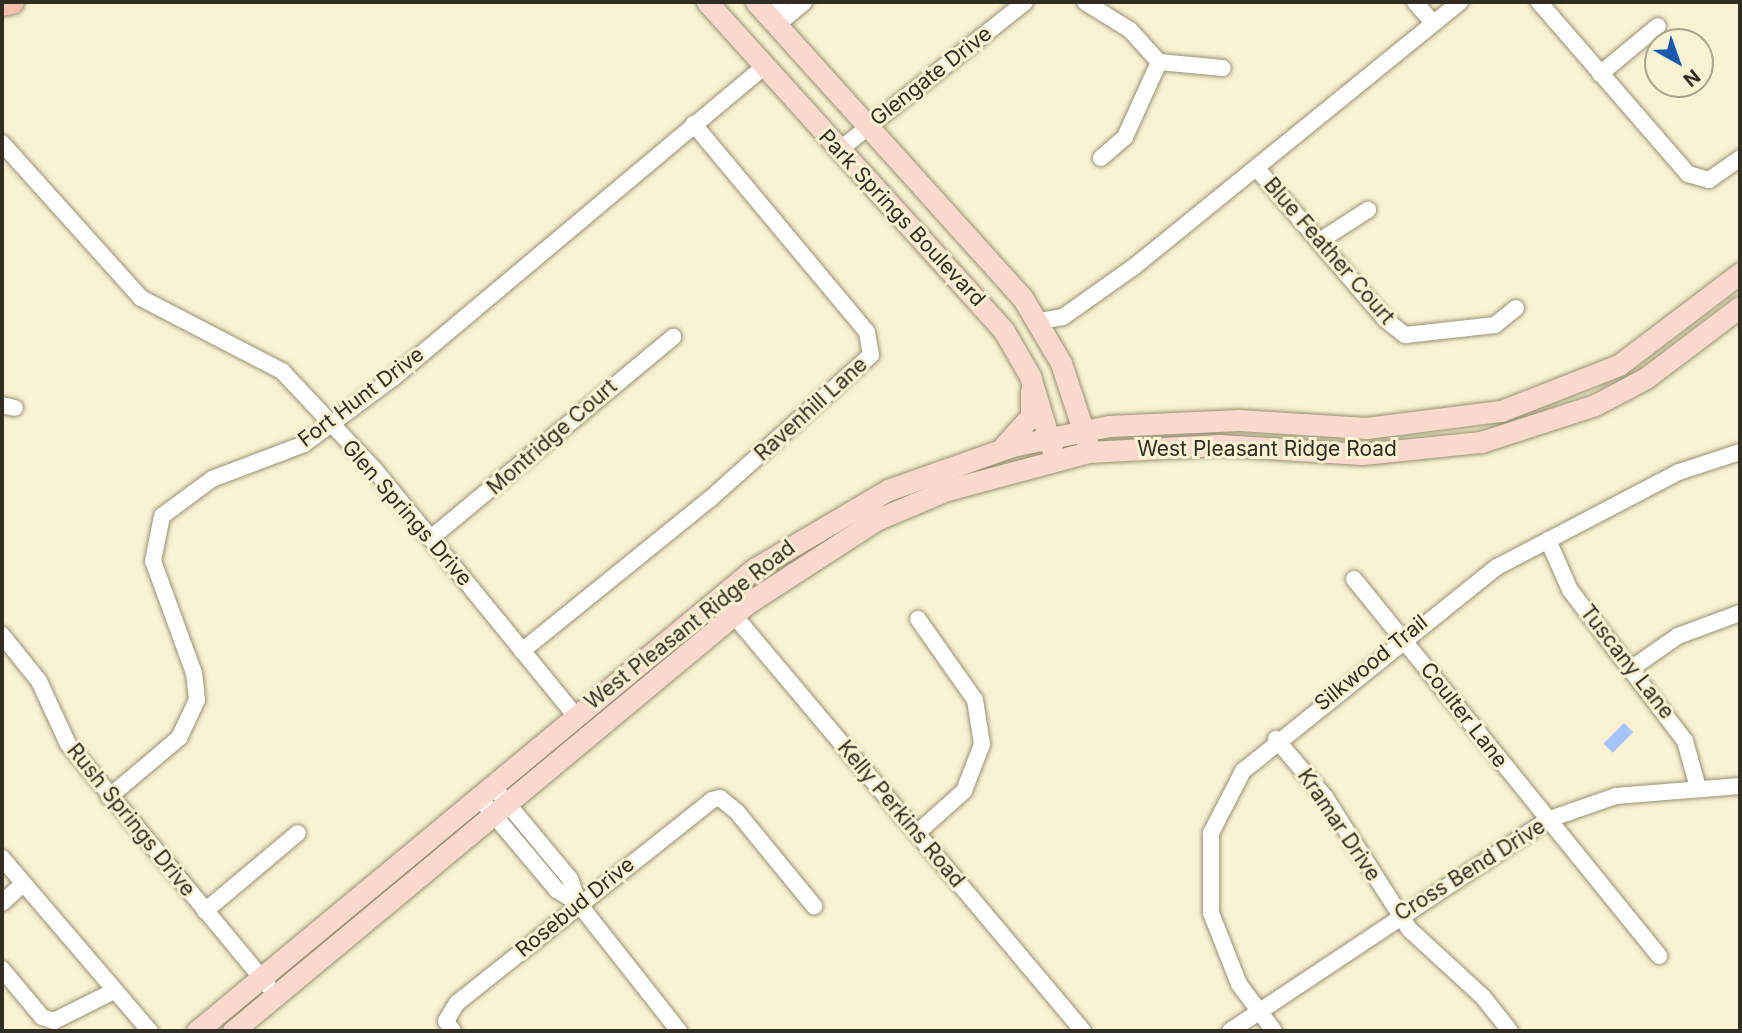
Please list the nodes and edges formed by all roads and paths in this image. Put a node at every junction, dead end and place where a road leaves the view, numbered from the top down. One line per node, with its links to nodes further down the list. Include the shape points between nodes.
1 (12, 2): 9 (highway)
2 (707, 2): 14 (main road, Park Springs Boulevard)
3 (804, 2): 10 (street)
4 (1025, 2): 18 (street, Glengate Drive)
5 (1085, 2): 13 (street, via 1130,30)
6 (1415, 2): 11 (street)
7 (1460, 2): 11 (street)
8 (1539, 2): 16 (street)
9 (2, 4)
10 (771, 10): 18 (main road, Park Springs Boulevard)
11 (1433, 23): 23 (street)
12 (1658, 26): 16 (street)
13 (1159, 62): 15 (street); 21 (street, via 1125,137)
14 (764, 68): 17 (street, Fort Hunt Drive); 20 (main road, Park Springs Boulevard)
15 (1223, 68)
16 (1600, 74): 22 (street, via 1695,180 1715,178)
17 (694, 124): 33 (street, Fort Hunt Drive, via 393,378); 50 (street, Ravenhill Lane, via 867,332 872,355 720,491)
18 (869, 125): 20 (street, Glengate Drive); 29 (main road, Park Springs Boulevard)
19 (2, 143): 33 (street, Glen Springs Drive, via 141,298 181,323 267,360)
20 (838, 151): 31 (main road, Park Springs Boulevard, via 970,290)
21 (1101, 158)
22 (1740, 158)
23 (1259, 171): 25 (street, Blue Feather Court); 29 (street, via 1063,317)
24 (1368, 210): 25 (street)
25 (1321, 240): 28 (street, Blue Feather Court, via 1385,320 1405,335 1494,326)
26 (1740, 273): 34 (main road, West Pleasant Ridge Road, via 1619,365 1501,411 1366,428 1239,419)
27 (1740, 307): 38 (main road, West Pleasant Ridge Road, via 1646,378 1605,399 1480,442 1362,454 1219,445)
28 (1516, 308)
29 (1040, 321): 32 (main road, Park Springs Boulevard)
30 (673, 337): 41 (street, Montridge Court)
31 (1027, 372): 36 (main road, Park Springs Boulevard); 37 (main road, via 1031,415)
32 (1074, 393): 34 (main road); 35 (main road, Park Springs Boulevard)
33 (329, 423): 41 (street, Glen Springs Drive); 57 (street, Fort Hunt Drive, via 304,444 212,479 162,516 153,561 194,673 197,700 179,738)
34 (1132, 424): 35 (main road, West Pleasant Ridge Road)
35 (1085, 430): 36 (main road, West Pleasant Ridge Road); 38 (main road, Park Springs Boulevard)
36 (1049, 437): 37 (main road, West Pleasant Ridge Road); 40 (main road, Park Springs Boulevard)
37 (999, 450): 44 (main road, West Pleasant Ridge Road, via 877,496 812,531)
38 (1089, 452): 40 (main road, West Pleasant Ridge Road)
39 (1740, 452): 42 (street, Silkwood Trail, via 1679,472)
40 (1055, 460): 46 (main road, West Pleasant Ridge Road, via 947,489 878,519)
41 (431, 538): 50 (street, Glen Springs Drive)
42 (1548, 540): 49 (street, Silkwood Trail, via 1497,567); 51 (street, Tuscany Lane, via 1570,590)
43 (1354, 579): 49 (street, Coulter Lane)
44 (719, 597): 46 (street, Kelly Perkins Road); 52 (main road, West Pleasant Ridge Road)
45 (1740, 613): 51 (street, via 1678,636)
46 (734, 615): 58 (main road, West Pleasant Ridge Road); 61 (street, Kelly Perkins Road)
47 (918, 619): 61 (street, via 975,700 982,744 964,791)
48 (2, 635): 57 (street, Rush Springs Drive, via 30,667 68,744)
49 (1403, 637): 53 (street, Silkwood Trail); 59 (street, Coulter Lane)
50 (522, 651): 52 (street, Glen Springs Drive)
51 (1632, 668): 55 (street, Tuscany Lane, via 1685,741)
52 (575, 715): 56 (main road, West Pleasant Ridge Road)
53 (1276, 739): 68 (street, Kramar Drive, via 1325,797); 74 (street, Silkwood Trail, via 1228,793 1207,860 1213,924)
54 (1740, 786): 55 (street, Cross Bend Drive)
55 (1698, 788): 59 (street, Cross Bend Drive, via 1616,796)
56 (485, 790): 58 (street); 71 (main road, West Pleasant Ridge Road)
57 (109, 797): 67 (street, Rush Springs Drive)
58 (502, 810): 65 (street, via 556,890); 73 (main road, West Pleasant Ridge Road)
59 (1547, 820): 68 (street, Cross Bend Drive); 69 (street, Coulter Lane)
60 (298, 833): 67 (street)
61 (917, 833): 80 (street, Kelly Perkins Road)
62 (2, 858): 63 (street)
63 (23, 884): 64 (street); 72 (street)
64 (2, 903)
65 (579, 904): 66 (street, Rosebud Drive, via 720,798 737,812); 75 (street, Rosebud Drive, via 457,1003); 79 (street)
66 (814, 906)
67 (205, 911): 71 (street, Rush Springs Drive)
68 (1398, 914): 74 (street, Cross Bend Drive); 83 (street, Kramar Drive)
69 (1659, 956)
70 (2, 969): 72 (street, via 42,1017 54,1020)
71 (261, 977): 73 (street, Rush Springs Drive); 77 (main road, West Pleasant Ridge Road)
72 (112, 992): 76 (street)
73 (276, 996): 78 (main road, West Pleasant Ridge Road)
74 (1256, 1011): 81 (street, Cross Bend Drive); 82 (street, Silkwood Trail)
75 (450, 1026)
76 (150, 1031)
77 (197, 1031)
78 (233, 1031)
79 (679, 1031)
80 (1083, 1031)
81 (1230, 1031)
82 (1274, 1031)
83 (1510, 1031)

